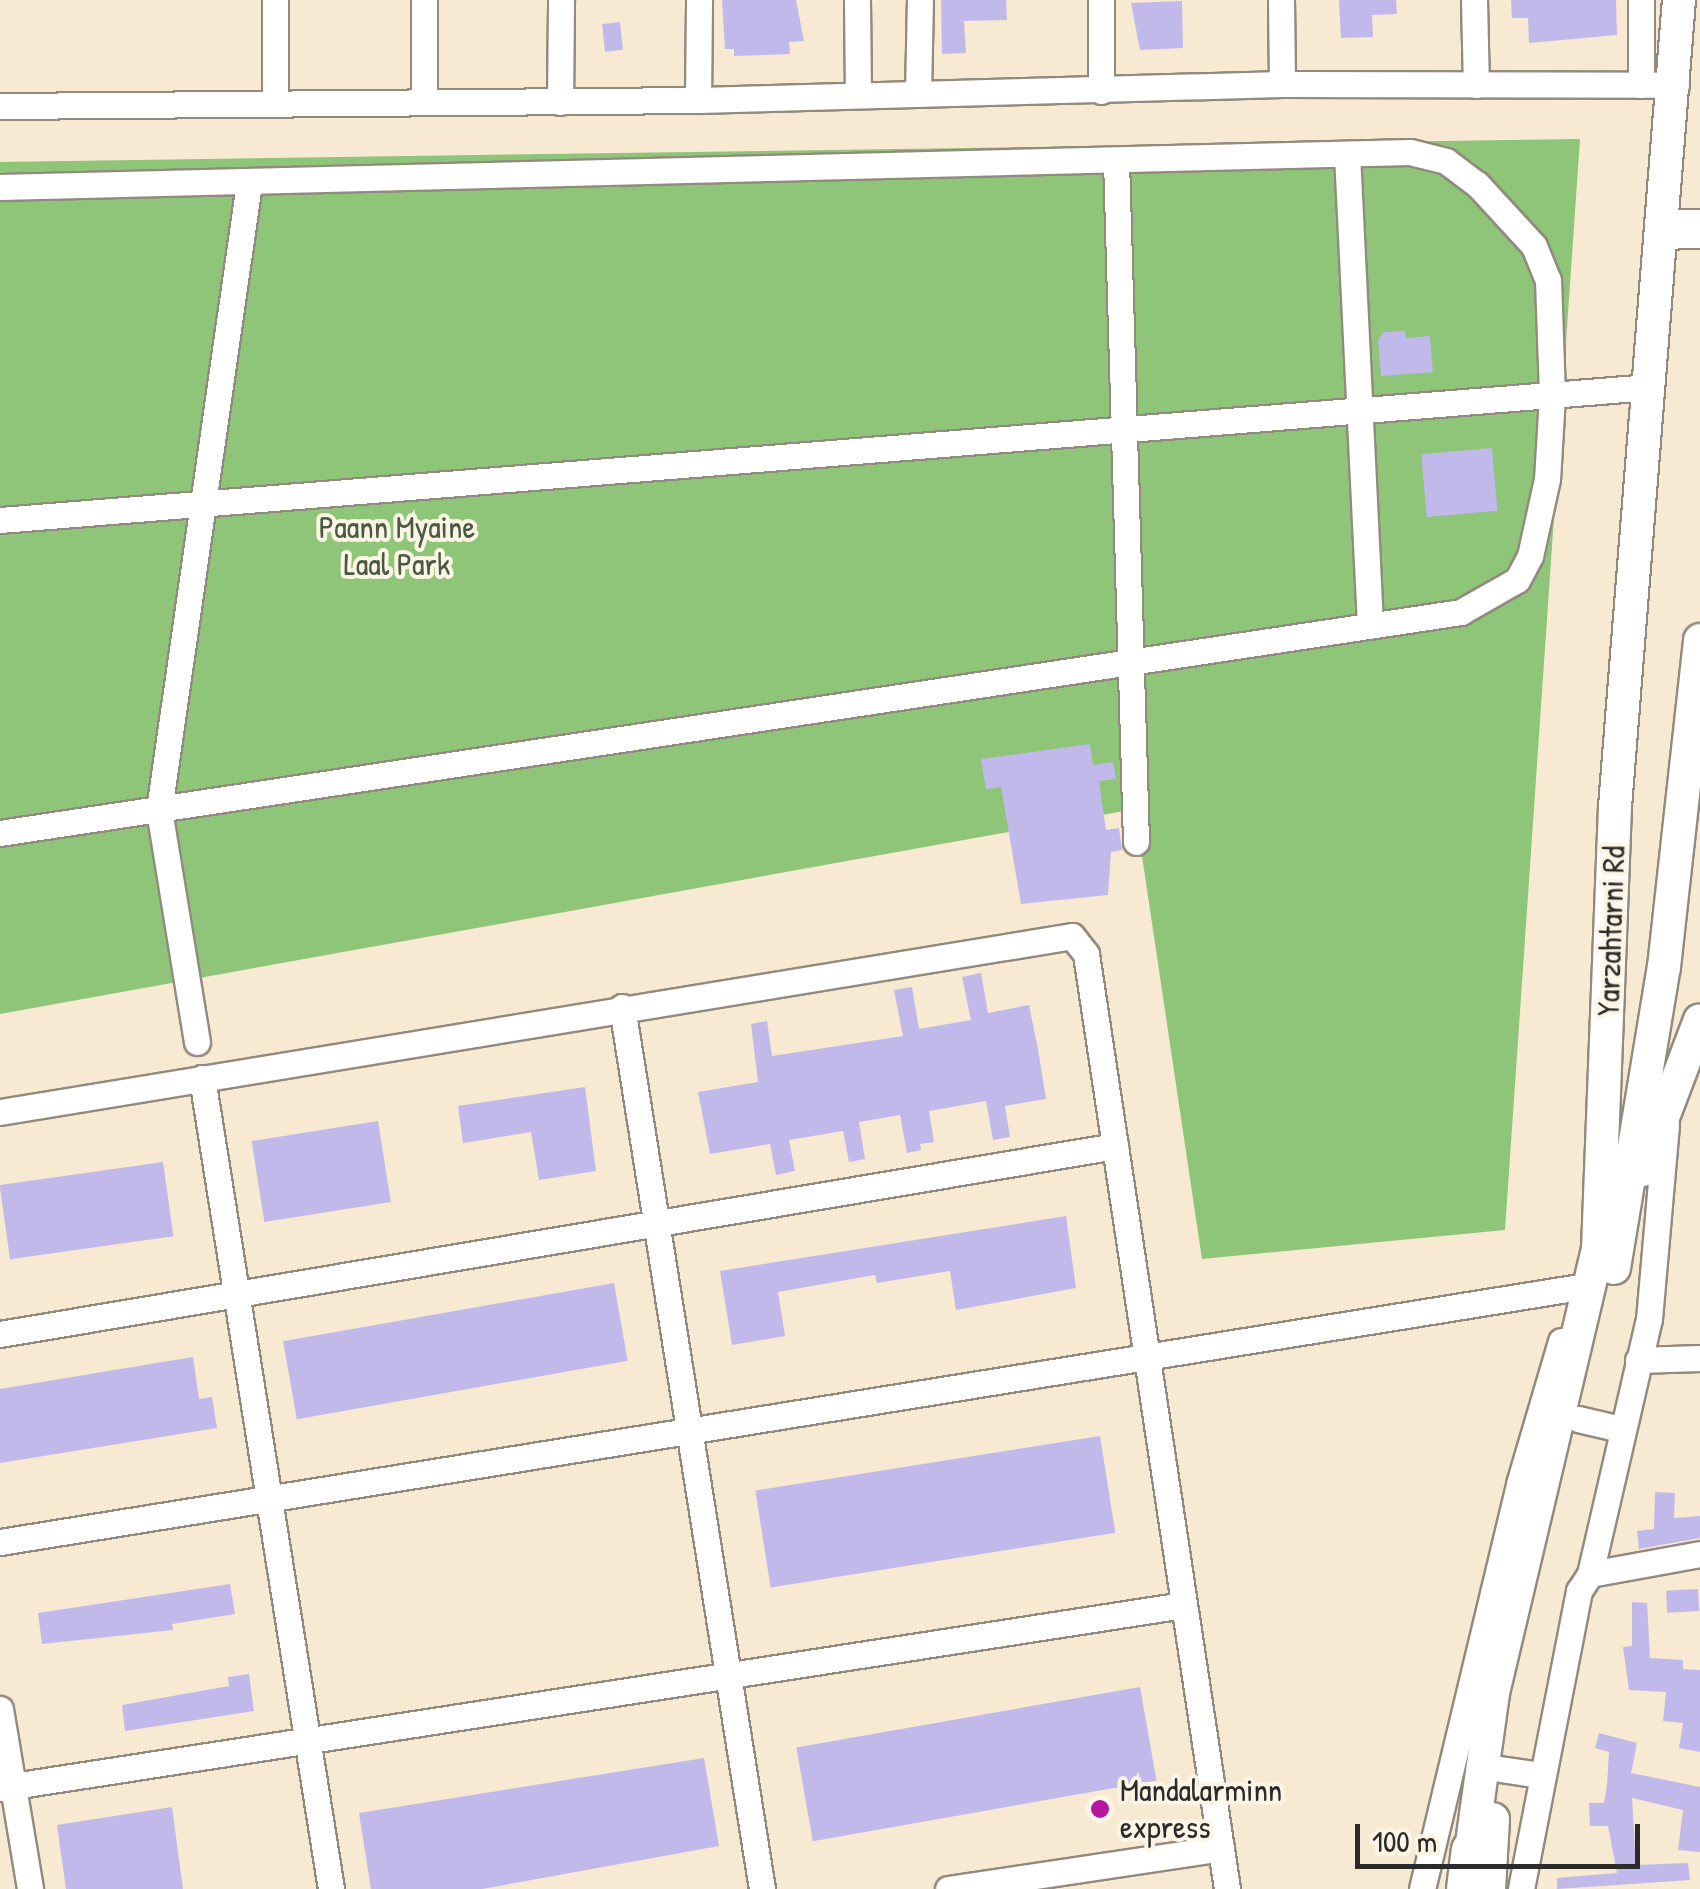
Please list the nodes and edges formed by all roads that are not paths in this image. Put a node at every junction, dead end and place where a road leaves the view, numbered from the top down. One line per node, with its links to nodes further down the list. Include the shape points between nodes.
1 (275, 0): 20 (street)
2 (424, 0): 21 (street)
3 (560, 0): 22 (street)
4 (699, 0): 19 (street)
5 (857, 0): 17 (street)
6 (920, 0): 18 (street)
7 (1101, 0): 16 (street)
8 (1281, 0): 12 (street)
9 (1474, 0): 13 (street)
10 (1641, 0): 14 (street)
11 (1680, 0): 15 (main road, Yarzahtarni Rd)
12 (1282, 84): 13 (street); 16 (street)
13 (1476, 85): 14 (street)
14 (1642, 85): 15 (street)
15 (1676, 85): 28 (main road, Yarzahtarni Rd)
16 (1101, 92): 18 (street)
17 (858, 93): 18 (street); 19 (street)
18 (918, 94)
19 (698, 100): 22 (street)
20 (275, 102): 21 (street); 23 (street)
21 (424, 102): 22 (street)
22 (560, 102)
23 (0, 106)
24 (1347, 154): 25 (street); 30 (street, via 1410,152 1446,161 1534,246 1548,280); 31 (street)
25 (1116, 160): 26 (street); 32 (street)
26 (249, 183): 27 (street); 33 (street)
27 (0, 187)
28 (1682, 230): 29 (main road, Yarzahtarni Rd)
29 (1650, 387): 30 (street); 51 (main road, Yarzahtarni Rd, via 1616,807)
30 (1552, 396): 31 (street); 35 (street, via 1541,515 1517,580 1461,612)
31 (1360, 411): 32 (street); 35 (street)
32 (1127, 430): 33 (street); 37 (street)
33 (198, 505): 34 (street); 39 (street)
34 (0, 520)
35 (1370, 626): 37 (street)
36 (1700, 640): 38 (main road, Yarzahtarni Rd)
37 (1132, 661): 39 (street); 41 (street)
38 (1696, 754): 49 (main road, Yarzahtarni Rd)
39 (159, 810): 40 (street); 44 (street)
40 (0, 833)
41 (1136, 842)
42 (622, 1007): 45 (street); 48 (street, via 1072,936 1086,954); 50 (street)
43 (1699, 1029): 47 (main road)
44 (197, 1042)
45 (202, 1078): 46 (street); 53 (street)
46 (0, 1112)
47 (1666, 1115): 49 (main road); 57 (street, via 1660,1245)
48 (1115, 1146): 50 (street); 55 (street)
49 (1624, 1213): 51 (main road); 58 (main road, Yarzahtarni Rd)
50 (657, 1226): 53 (street); 59 (street)
51 (1598, 1249): 52 (street); 73 (main road, Yarzahtarni Rd, via 1494,1694)
52 (1579, 1287): 55 (street); 79 (street, via 1519,1484)
53 (236, 1298): 54 (street); 61 (street)
54 (0, 1334)
55 (1150, 1352): 59 (street); 65 (street)
56 (1700, 1358): 57 (street)
57 (1638, 1360): 60 (street)
58 (1578, 1419): 60 (street); 69 (main road, Yarzahtarni Rd)
59 (688, 1428): 61 (street); 66 (street)
60 (1621, 1429): 64 (street)
61 (268, 1498): 62 (street); 68 (street)
62 (0, 1542)
63 (1700, 1554): 64 (street)
64 (1590, 1574): 70 (street, via 1580,1591)
65 (1183, 1605): 66 (street); 72 (street)
66 (727, 1676): 68 (street); 76 (street)
67 (0, 1709): 71 (street)
68 (306, 1741): 71 (street); 75 (street)
69 (1500, 1769): 70 (street); 81 (main road, Yarzahtarni Rd)
70 (1540, 1774): 82 (street)
71 (6, 1787): 74 (street)
72 (1220, 1848): 77 (street); 78 (street)
73 (1470, 1850): 80 (highway)
74 (30, 1889)
75 (330, 1889)
76 (762, 1889)
77 (948, 1889)
78 (1226, 1889)
79 (1422, 1889)
80 (1468, 1889)
81 (1489, 1889)
82 (1522, 1889)

